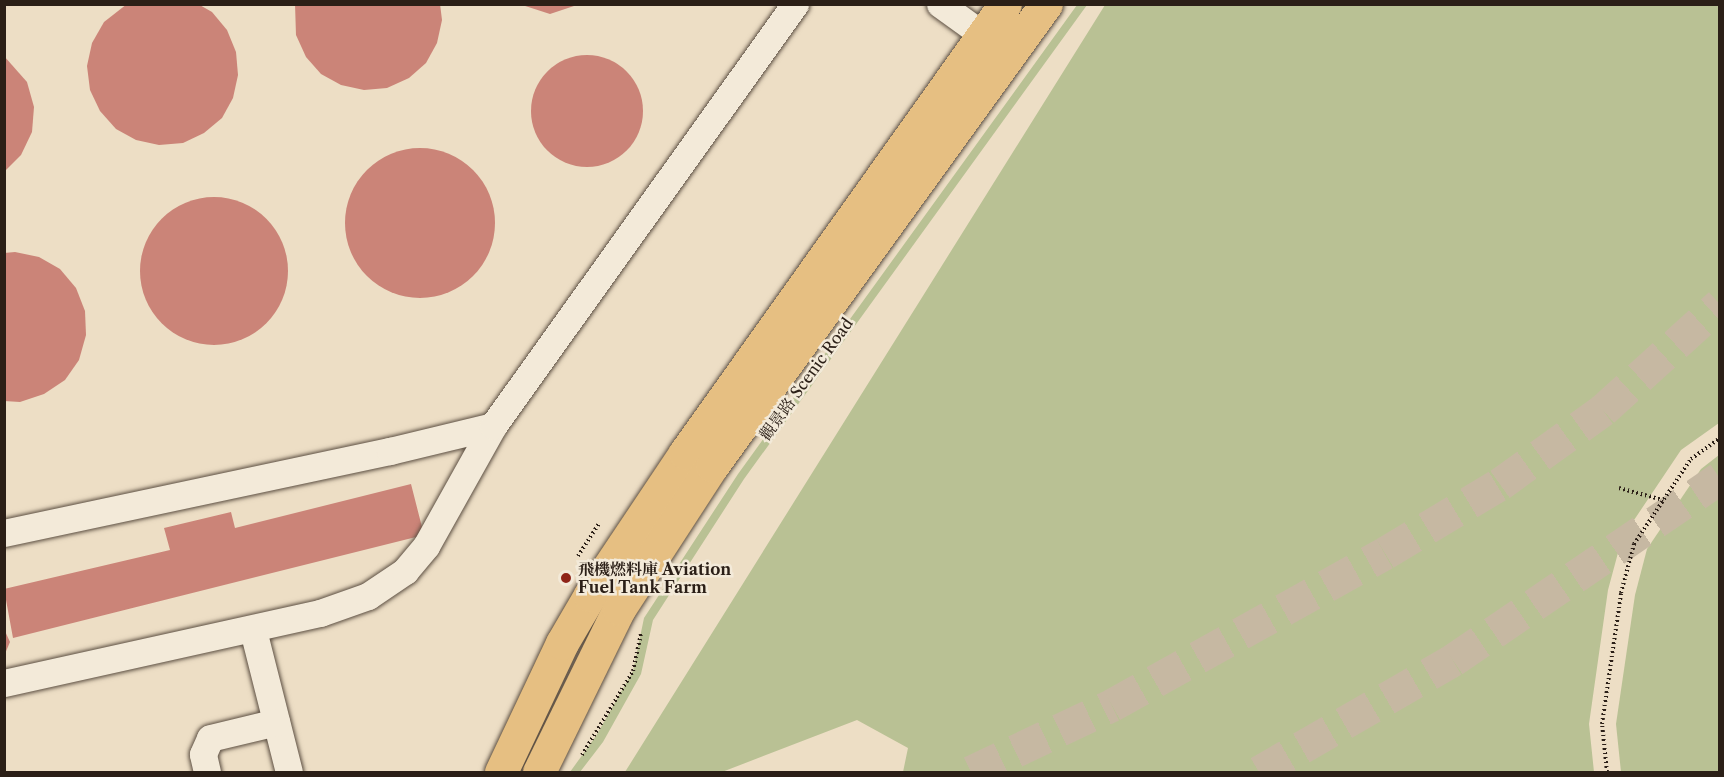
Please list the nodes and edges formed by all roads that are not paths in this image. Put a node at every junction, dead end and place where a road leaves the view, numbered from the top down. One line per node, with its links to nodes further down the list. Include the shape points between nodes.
1 (795, 4): 6 (lane)
2 (940, 4): 5 (lane)
3 (1005, 4): 5 (main road)
4 (1046, 4): 14 (main road, 觀景路 Scenic Road, via 706,476 619,609)
5 (983, 35): 13 (main road, via 685,453 590,595 562,644)
6 (493, 426): 7 (lane); 8 (lane, via 426,546 405,572 368,596)
7 (4, 533)
8 (253, 630): 9 (lane); 10 (lane)
9 (4, 683)
10 (276, 722): 11 (lane, via 210,738 203,754); 12 (lane)
11 (207, 772)
12 (289, 772)
13 (501, 772)
14 (539, 772)

